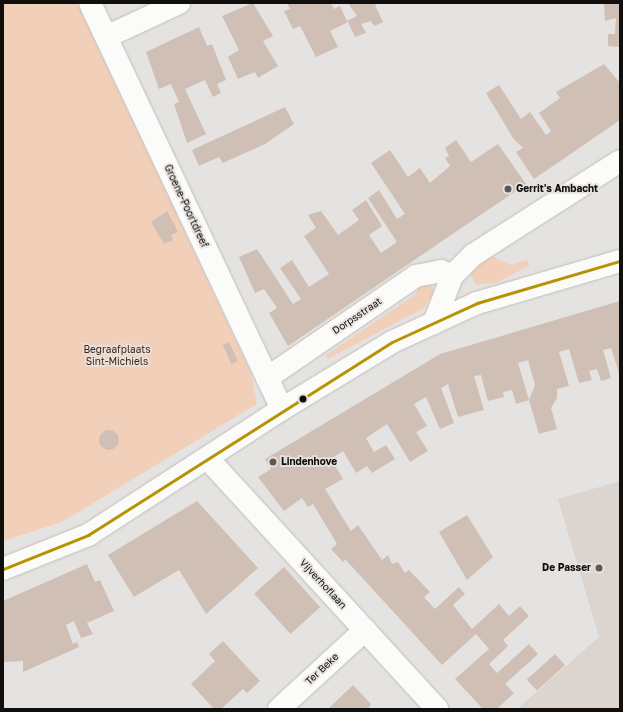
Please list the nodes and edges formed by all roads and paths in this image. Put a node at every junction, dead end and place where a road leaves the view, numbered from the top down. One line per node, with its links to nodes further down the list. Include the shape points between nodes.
1 (90, 3): 3 (street, Groene-Poortdreef)
2 (179, 3): 3 (street)
3 (106, 37): 8 (street, Groene-Poortdreef)
4 (620, 161): 6 (street, via 473,255)
5 (620, 261): 7 (street, via 477,303)
6 (452, 276): 7 (street); 8 (street, Dorpsstraat, via 441,271 416,276)
7 (434, 323): 9 (street, via 392,342)
8 (267, 378): 9 (street, Groene-Poortdreef)
9 (282, 409): 10 (street)
10 (209, 460): 11 (street, via 88,535); 12 (street, Vijverhoflaan)
11 (3, 569)
12 (365, 630): 13 (street, Ter Beke); 14 (street, Vijverhoflaan)
13 (279, 709)
14 (437, 709)

